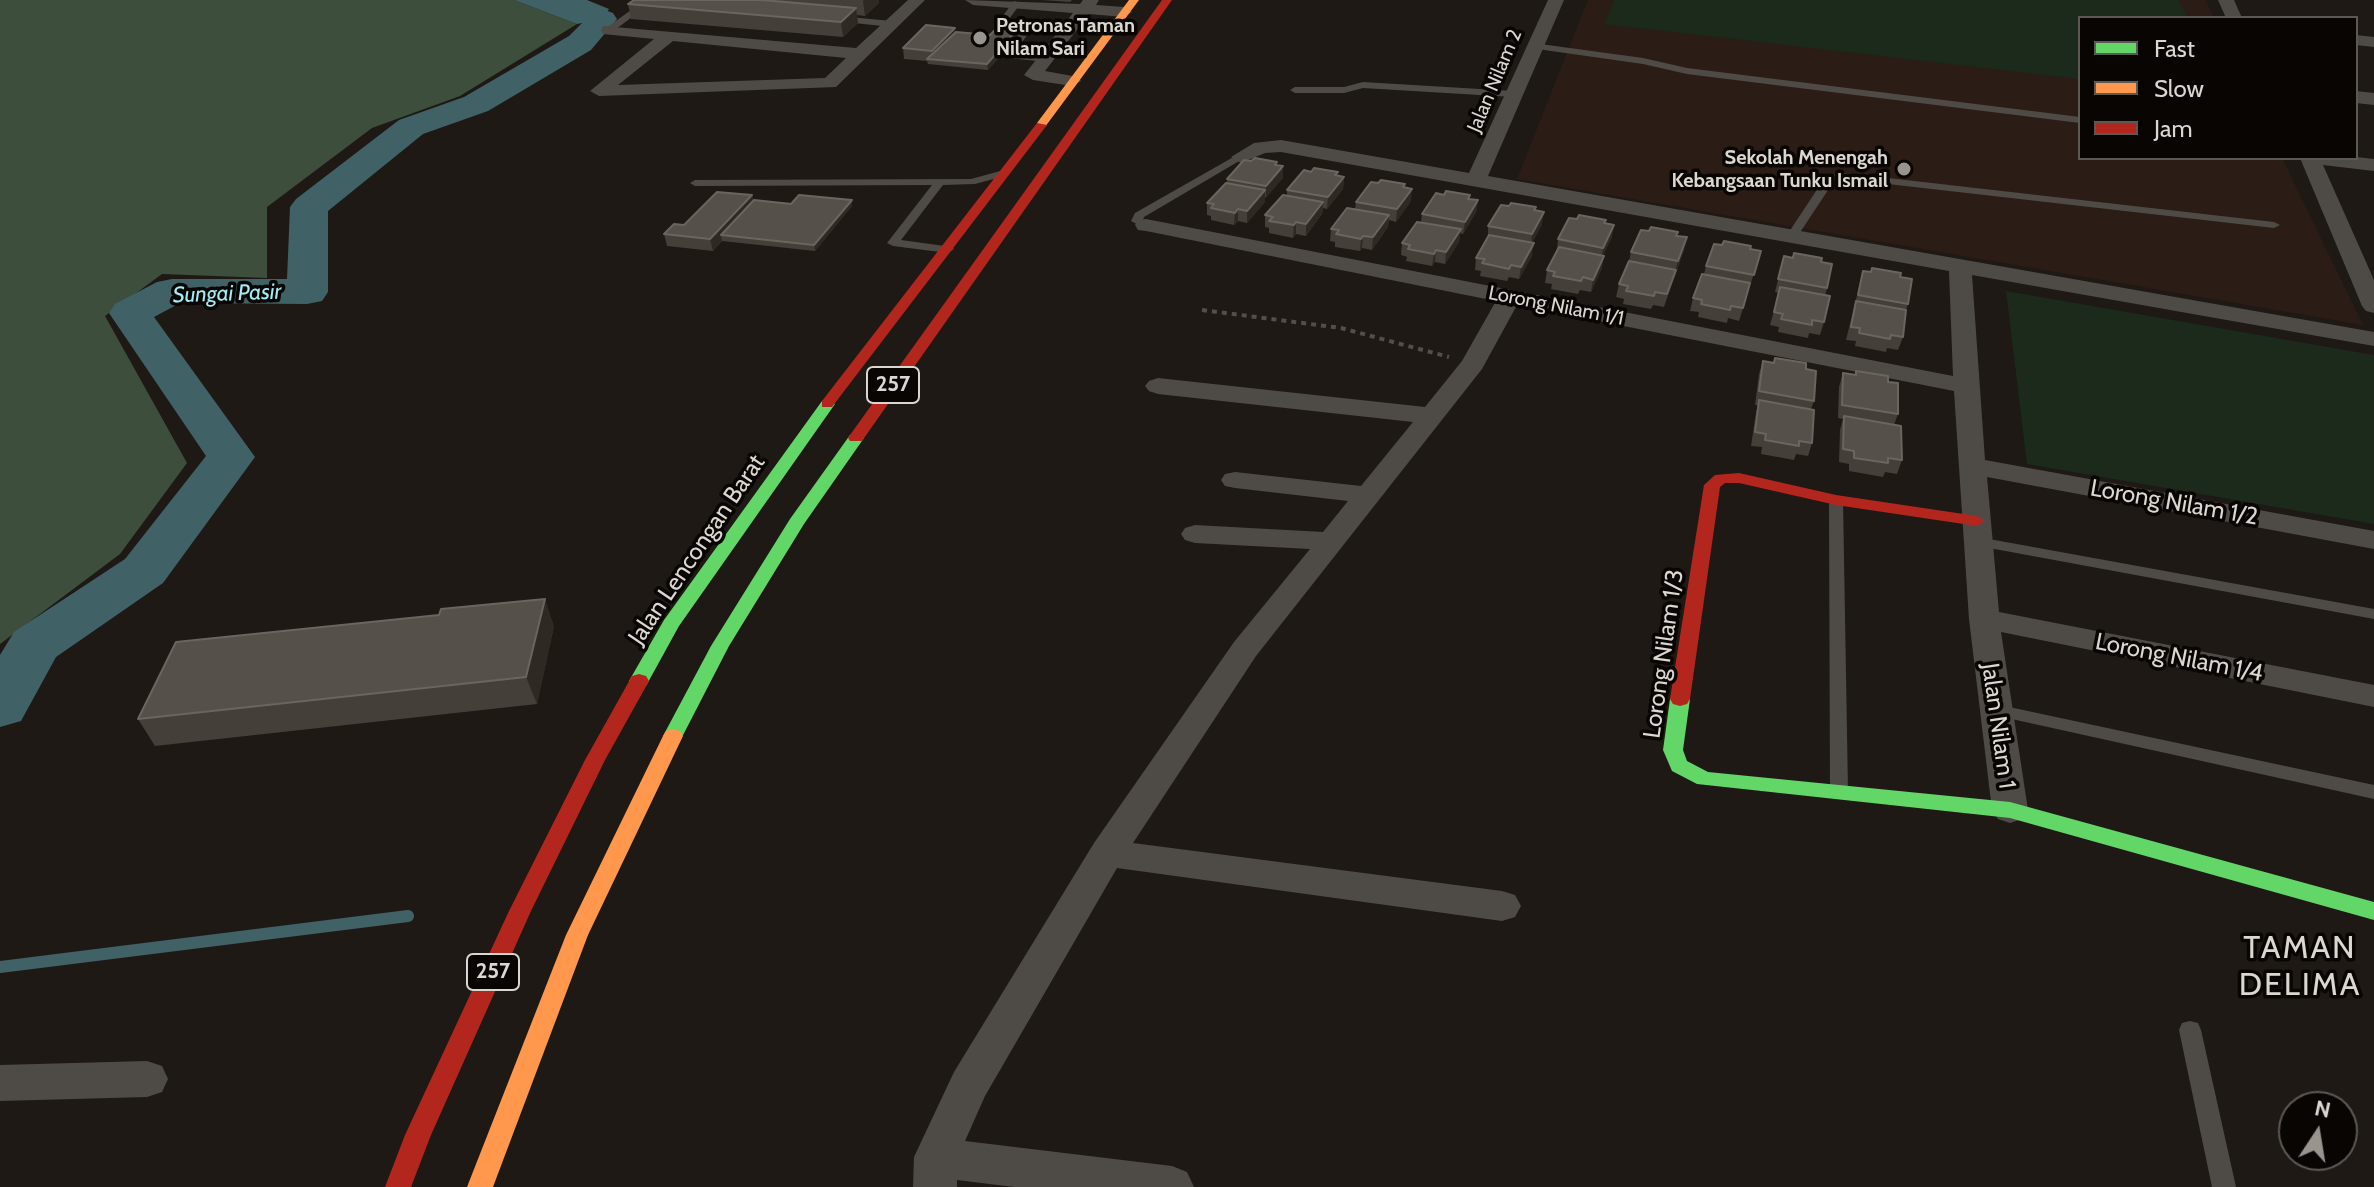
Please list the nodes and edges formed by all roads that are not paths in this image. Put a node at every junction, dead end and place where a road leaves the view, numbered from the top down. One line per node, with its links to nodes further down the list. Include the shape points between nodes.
1 (917, 0): 11 (street)
2 (973, 0): 6 (street)
3 (1167, 0): 63 (main road, 257, via 796,523 720,646 577,935)
4 (1556, 0): 14 (street, Jalan Nilam 2)
5 (648, 2): 8 (lane); 12 (lane)
6 (1006, 2): 7 (street); 16 (lane, via 1003,21 1030,26 1008,55)
7 (1088, 4): 9 (street); 16 (street)
8 (661, 5)
9 (1129, 6): 17 (main road, Jalan Lencongan Barat / 257)
10 (831, 19): 11 (lane)
11 (892, 24): 15 (street)
12 (609, 30): 13 (street)
13 (669, 36): 15 (street); 15 (street, via 598,90 830,83)
14 (1533, 46): 19 (street, Jalan Nilam 2); 20 (lane, via 1687,71)
15 (861, 54)
16 (1039, 67): 17 (street)
17 (1072, 81): 25 (main road, Jalan Lencongan Barat / 257)
18 (1295, 90): 19 (lane, via 1363,85)
19 (1513, 94): 26 (street, Jalan Nilam 2)
20 (2078, 120)
21 (1241, 157): 26 (street, via 1261,147 1281,146); 29 (lane, via 1139,215 1137,221); 33 (street)
22 (2311, 160): 35 (street)
23 (2333, 160): 24 (street)
24 (2374, 165)
25 (1004, 173): 27 (lane, via 971,182); 32 (main road, Jalan Lencongan Barat / 257)
26 (1476, 180): 31 (street)
27 (940, 182): 28 (lane); 32 (lane, via 893,243)
28 (695, 183)
29 (1146, 225): 34 (street, Lorong Nilam 1/1)
30 (2274, 225): 31 (lane, via 1844,176 1828,181)
31 (1793, 235): 33 (street)
32 (948, 249): 62 (main road, Jalan Lencongan Barat / 257, via 837,390 671,624 520,911)
33 (1961, 276): 36 (street); 38 (street, Jalan Nilam 1)
34 (1509, 298): 38 (street, Lorong Nilam 1/1); 39 (street, via 1473,364)
35 (2374, 306)
36 (2374, 339)
37 (1158, 386): 39 (street)
38 (1966, 386): 40 (street, Jalan Nilam 1)
39 (1432, 416): 42 (street)
40 (1973, 466): 44 (street, Jalan Nilam 1); 46 (street, Lorong Nilam 1/2)
41 (1235, 480): 42 (street)
42 (1369, 495): 47 (street)
43 (1836, 500): 44 (main road, Lorong Nilam 1/3); 52 (lane); 52 (main road, Lorong Nilam 1/3, via 1739,478 1721,478 1712,485 1673,750 1679,766 1704,779)
44 (1978, 531): 48 (lane); 49 (street, Jalan Nilam 1)
45 (1195, 534): 47 (street)
46 (2374, 540)
47 (1332, 541): 55 (street, via 1245,649)
48 (2374, 614)
49 (1984, 619): 50 (street, Lorong Nilam 1/4); 51 (street, Jalan Nilam 1)
50 (2374, 696)
51 (1995, 710): 53 (lane); 54 (street, Jalan Nilam 1)
52 (1839, 792): 54 (main road, Lorong Nilam 1/3)
53 (2374, 792)
54 (2010, 810): 57 (main road, Jalan Nilam 1)
55 (1107, 853): 56 (street); 61 (street, via 969,1085)
56 (1502, 906)
57 (2372, 917)
58 (2190, 1030): 65 (lane)
59 (147, 1079): 60 (street)
60 (0, 1083)
61 (936, 1172): 64 (street)
62 (398, 1187)
63 (480, 1187)
64 (1172, 1187)
65 (2224, 1187)

